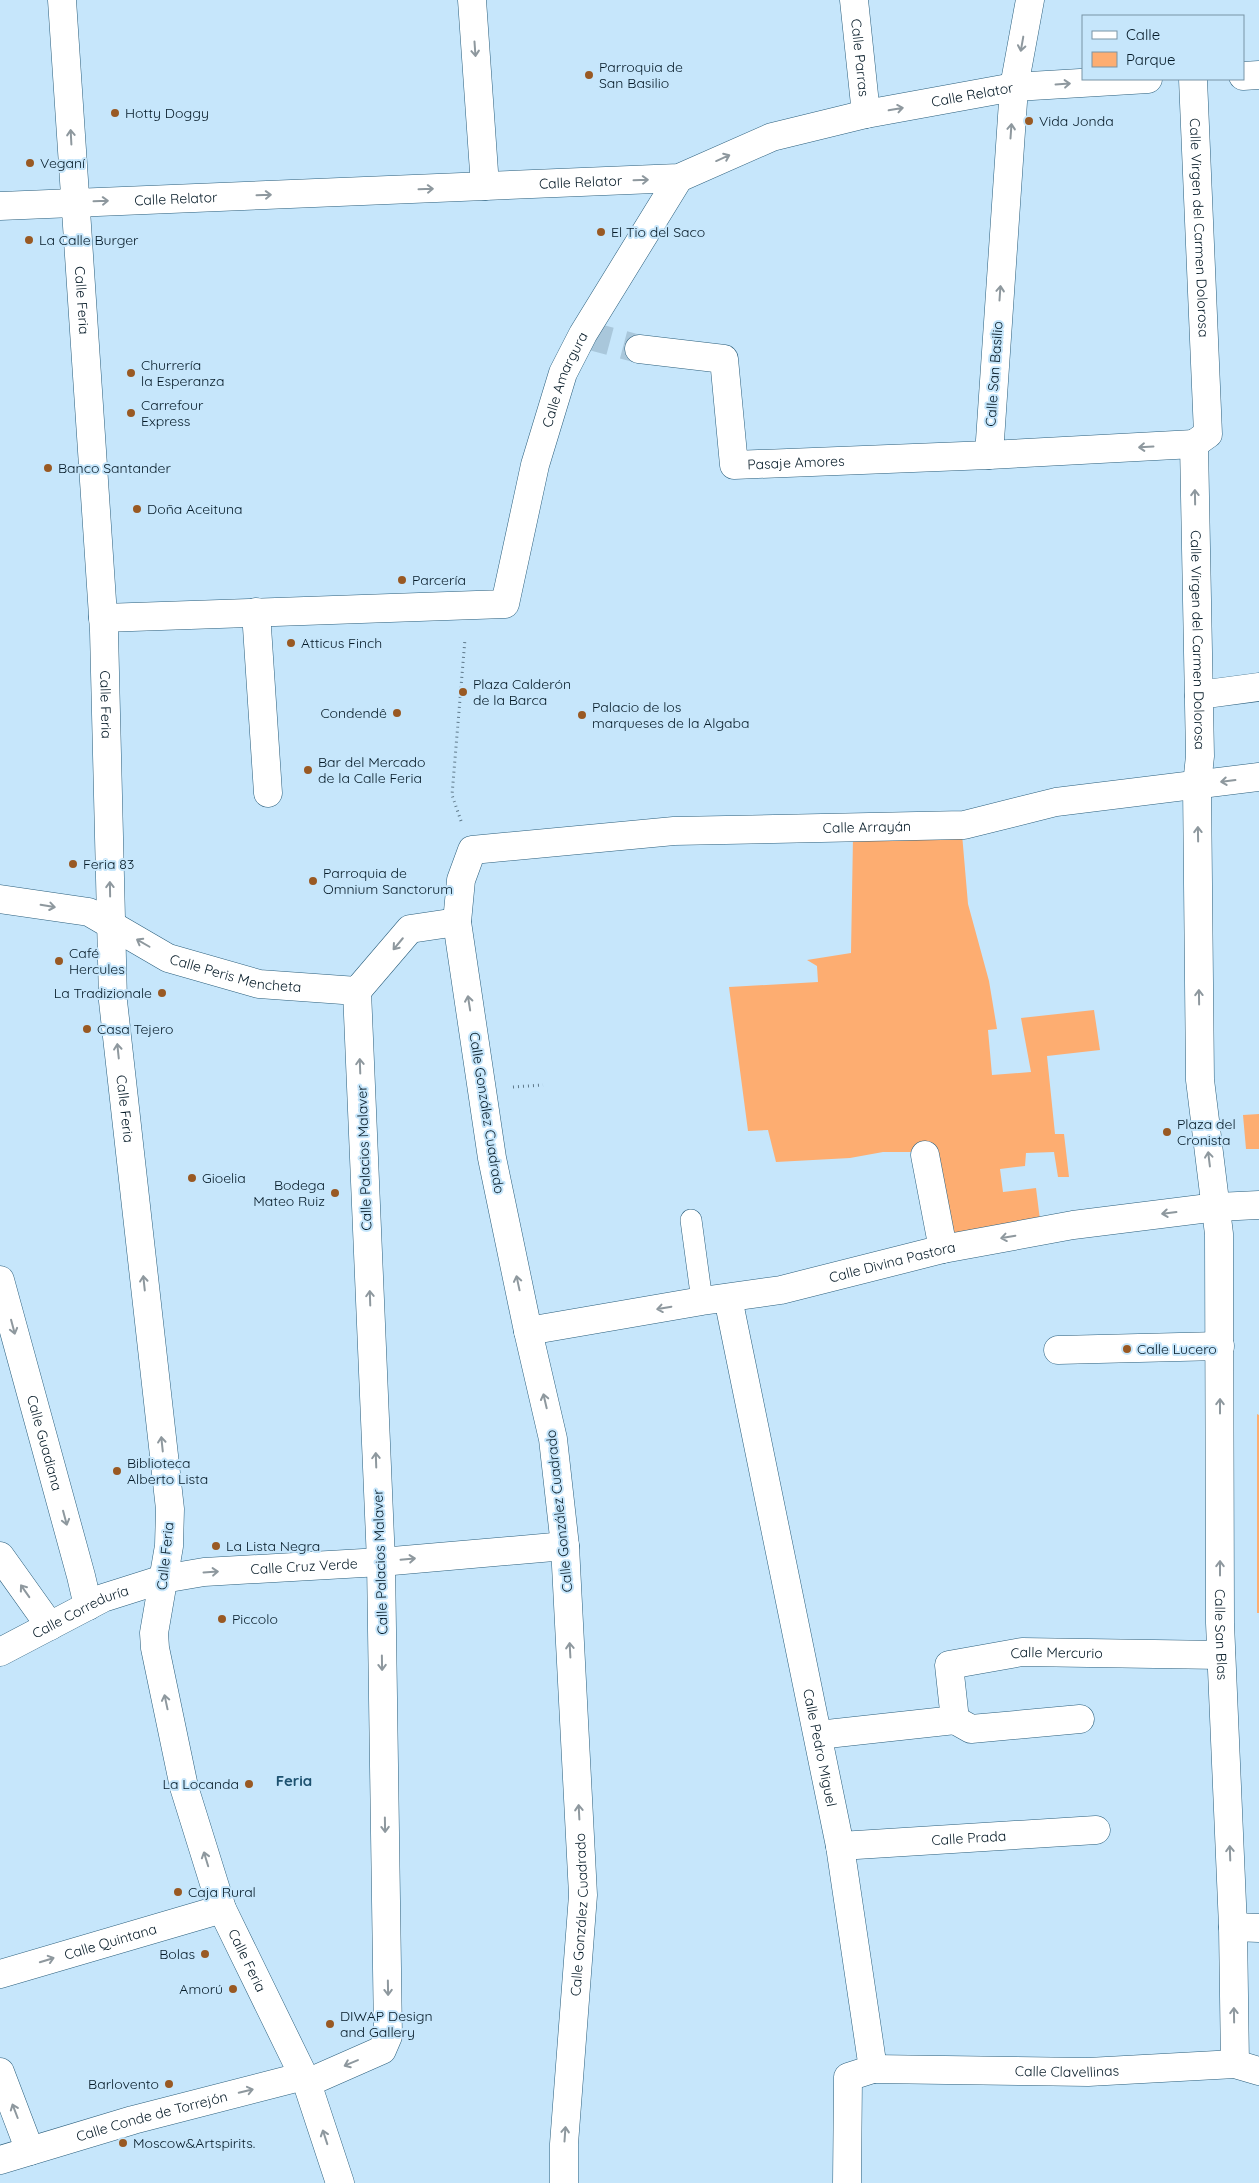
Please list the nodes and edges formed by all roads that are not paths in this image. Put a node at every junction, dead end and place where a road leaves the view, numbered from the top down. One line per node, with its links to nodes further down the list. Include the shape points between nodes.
1 (62, 0): 13 (street, Calle Feria, one-way to 1)
2 (472, 0): 12 (street, one-way to 12)
3 (854, 0): 10 (street, Calle Parras)
4 (1030, 0): 9 (street, Calle San Basilio, one-way to 9)
5 (1244, 76): 6 (street)
6 (1259, 76)
7 (1133, 80): 9 (street, Calle Relator, one-way to 7)
8 (1194, 80): 16 (street, Calle Virgen del Carmen Dolorosa, via 1208,434)
9 (1014, 88): 10 (street, Calle Relator, one-way to 9); 17 (street, Calle San Basilio, one-way to 9)
10 (866, 114): 11 (street, Calle Relator, one-way to 10, via 772,136)
11 (679, 178): 12 (street, Calle Relator, one-way to 11); 18 (street, Calle Amargura, via 583,334 563,373 535,465 505,604)
12 (485, 186): 13 (street, Calle Relator, one-way to 12)
13 (75, 203): 14 (street, Calle Relator); 19 (street, Calle Feria)
14 (0, 206)
15 (639, 350): 17 (street, Pasaje Amores, via 724,359 734,466)
16 (1194, 444): 17 (street, one-way to 17); 21 (street, Calle Virgen del Carmen Dolorosa, one-way to 16)
17 (989, 455)
18 (256, 612): 19 (street); 24 (street)
19 (103, 618): 28 (street, Calle Feria, one-way to 19)
20 (1259, 687): 21 (street)
21 (1199, 695): 23 (street, Calle Virgen del Carmen Dolorosa)
22 (1259, 777): 23 (street, Calle Arrayán, one-way to 23)
23 (1197, 785): 25 (street, Calle Arrayán, via 1056,802 964,824 674,831); 32 (street, Calle Virgen del Carmen Dolorosa, one-way to 23, via 1200,1080)
24 (268, 793)
25 (472, 850): 27 (street, Calle González Cuadrado, via 462,880)
26 (0, 899): 28 (street, Calle Peris Mencheta, one-way to 28, via 89,912)
27 (457, 922): 29 (street, one-way to 29, via 410,930); 37 (street, Calle González Cuadrado, one-way to 27, via 492,1158)
28 (111, 924): 29 (street, Calle Peris Mencheta, one-way to 28, via 259,984 168,958); 43 (street, Calle Feria, one-way to 28, via 169,1546 170,1509 113,1001)
29 (357, 992): 42 (street, Calle Palacios Malaver, one-way to 29)
30 (925, 1155): 34 (street)
31 (1259, 1205): 32 (street, Calle Divina Pastora)
32 (1217, 1207): 34 (street, Calle Divina Pastora, one-way to 34, via 1073,1225); 38 (street, Calle San Blas)
33 (691, 1220): 36 (lane)
34 (943, 1249): 36 (street, Calle Divina Pastora, via 781,1290)
35 (0, 1280): 44 (street, Calle Guadiana, one-way to 44)
36 (715, 1300): 37 (street, Calle Divina Pastora, one-way to 37); 50 (street, Calle Pedro Miguel)
37 (528, 1331): 40 (street, Calle González Cuadrado, one-way to 37, via 554,1439)
38 (1220, 1346): 39 (street); 47 (street, Calle San Blas, one-way to 38)
39 (1058, 1350)
40 (565, 1546): 42 (street, Calle Cruz Verde, one-way to 40); 63 (street, Calle González Cuadrado, one-way to 40, via 564,2144 583,1896)
41 (0, 1556): 45 (street, one-way to 41)
42 (381, 1562): 43 (street, Calle Cruz Verde, one-way to 42, via 204,1572); 59 (street, Calle Palacios Malaver, one-way to 59, via 388,2036 382,2050)
43 (163, 1579): 44 (street, Calle Correduría); 53 (street, Calle Feria, one-way to 43, via 184,1787 155,1648 154,1633)
44 (88, 1606): 45 (street, Calle Correduría)
45 (50, 1626): 46 (street, Calle Correduría)
46 (0, 1652)
47 (1221, 1655): 49 (street, Calle Mercurio, via 1022,1652 949,1665); 54 (street, Calle San Blas, one-way to 47)
48 (1080, 1719): 49 (street, via 971,1729)
49 (955, 1720): 50 (street)
50 (818, 1735): 52 (street, Calle Pedro Miguel)
51 (1096, 1830): 52 (street, Calle Prada)
52 (840, 1846): 57 (street, Calle Pedro Miguel)
53 (222, 1909): 55 (street, Calle Quintana, one-way to 53); 59 (street, Calle Feria)
54 (1246, 1928): 56 (street, Calle San Blas, one-way to 54)
55 (0, 1974)
56 (1247, 2068): 57 (street, Calle Clavellinas, via 1088,2072)
57 (873, 2069): 64 (street, via 848,2077)
58 (0, 2072): 60 (street, one-way to 58)
59 (305, 2080): 60 (street, Calle Conde de Torrejón, one-way to 59, via 133,2120); 62 (street, Calle Feria, one-way to 59)
60 (30, 2151): 61 (street, Calle Conde de Torrejón)
61 (0, 2160)
62 (340, 2183)
63 (564, 2183)
64 (846, 2183)

